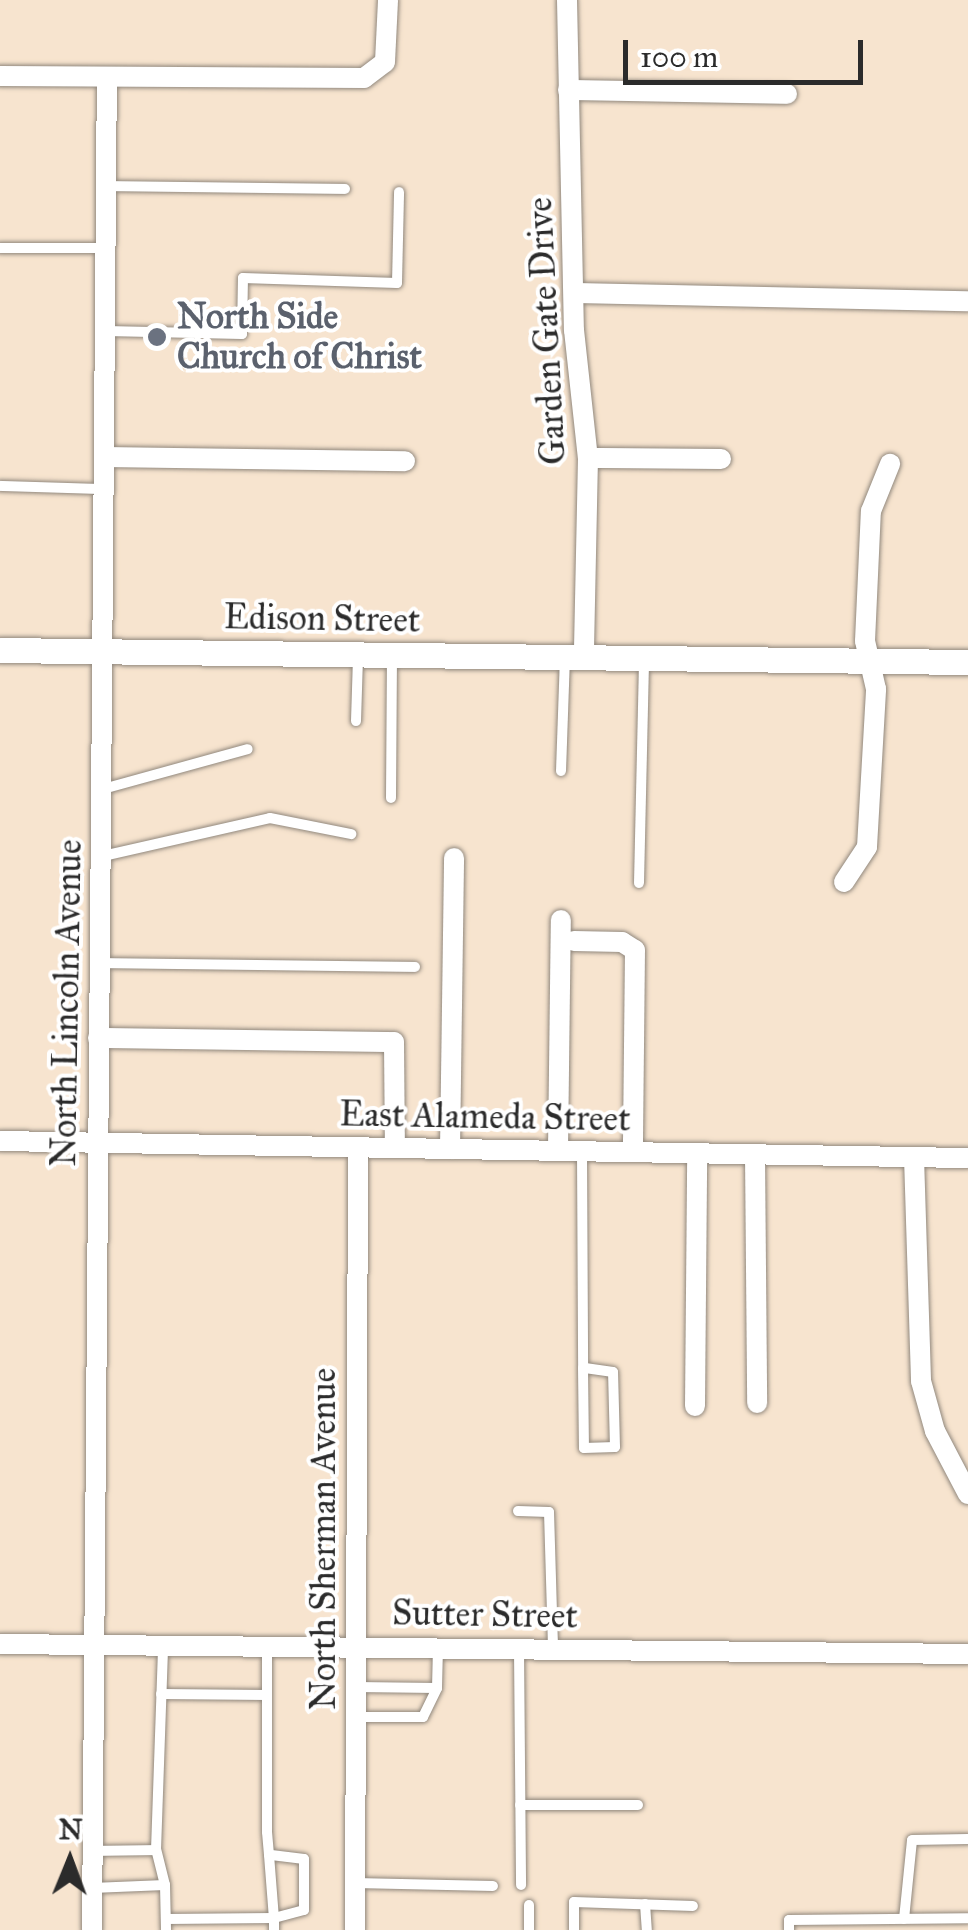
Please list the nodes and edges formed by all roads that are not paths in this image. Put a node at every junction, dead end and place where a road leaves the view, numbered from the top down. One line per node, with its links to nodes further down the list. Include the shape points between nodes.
1 (388, 0): 4 (street, via 380,69 364,78)
2 (567, 0): 5 (street, Garden Gate Drive)
3 (0, 76): 4 (street)
4 (108, 78): 7 (street, North Lincoln Avenue)
5 (568, 90): 6 (street); 12 (street, Garden Gate Drive)
6 (787, 94)
7 (107, 186): 8 (lane); 11 (street, North Lincoln Avenue)
8 (345, 188)
9 (399, 192): 14 (lane, via 397,283 244,278 242,334)
10 (0, 248): 11 (lane)
11 (107, 248): 14 (street, North Lincoln Avenue)
12 (574, 294): 13 (street); 16 (street, Garden Gate Drive)
13 (968, 301)
14 (106, 331): 15 (street, North Lincoln Avenue)
15 (104, 457): 18 (street); 21 (street, North Lincoln Avenue)
16 (588, 458): 17 (street); 26 (street, Garden Gate Drive)
17 (721, 459)
18 (406, 461)
19 (890, 464): 28 (street, via 870,511 865,641)
20 (0, 486): 21 (lane)
21 (104, 488): 23 (street, North Lincoln Avenue)
22 (0, 650): 23 (street, Edison Street)
23 (102, 652): 24 (street, Edison Street); 33 (street, North Lincoln Avenue)
24 (358, 654): 25 (street, Edison Street); 30 (lane)
25 (392, 655): 26 (street, Edison Street); 34 (lane)
26 (574, 657): 27 (street, Edison Street); 32 (lane)
27 (644, 658): 28 (street, Edison Street); 39 (lane)
28 (874, 662): 29 (street, Edison Street); 38 (street, via 867,846)
29 (968, 662)
30 (356, 721)
31 (248, 749): 33 (lane)
32 (560, 771)
33 (103, 788): 36 (street, North Lincoln Avenue)
34 (391, 798)
35 (351, 834): 36 (lane, via 270,818)
36 (103, 856): 42 (street, North Lincoln Avenue)
37 (454, 858): 49 (street)
38 (844, 882)
39 (639, 884)
40 (561, 920): 50 (street)
41 (574, 941): 52 (street, via 622,942 635,950)
42 (100, 963): 43 (lane); 44 (street, North Lincoln Avenue)
43 (415, 966)
44 (98, 1038): 46 (street, North Lincoln Avenue); 48 (street, via 394,1042)
45 (0, 1140): 46 (street, East Alameda Street)
46 (95, 1142): 47 (street, East Alameda Street); 63 (street, North Lincoln Avenue)
47 (358, 1148): 48 (street, East Alameda Street); 66 (street, North Sherman Avenue)
48 (395, 1148): 49 (street, East Alameda Street)
49 (450, 1149): 50 (street, East Alameda Street)
50 (558, 1151): 51 (street, East Alameda Street)
51 (582, 1151): 52 (street, East Alameda Street); 57 (lane)
52 (633, 1152): 53 (street, East Alameda Street)
53 (697, 1153): 54 (street, East Alameda Street); 59 (street)
54 (755, 1154): 55 (street, East Alameda Street); 58 (street)
55 (914, 1158): 56 (street, East Alameda Street); 60 (street, via 921,1381 935,1431)
56 (968, 1158)
57 (583, 1368): 57 (lane, via 584,1448 614,1448 613,1372)
58 (757, 1403)
59 (695, 1406)
60 (968, 1494)
61 (518, 1511): 69 (lane, via 549,1512)
62 (0, 1644): 63 (street, Sutter Street)
63 (97, 1645): 64 (street, Sutter Street); 80 (street, North Lincoln Avenue)
64 (163, 1645): 65 (street, Sutter Street); 73 (lane)
65 (267, 1645): 66 (street, Sutter Street); 74 (lane)
66 (357, 1645): 67 (street, Sutter Street); 71 (street, North Sherman Avenue)
67 (438, 1647): 68 (street, Sutter Street); 72 (lane)
68 (519, 1648): 69 (street, Sutter Street); 76 (lane)
69 (553, 1649): 70 (street, Sutter Street)
70 (968, 1654)
71 (356, 1687): 72 (lane); 75 (street, North Sherman Avenue)
72 (437, 1688): 75 (lane, via 423,1717)
73 (161, 1694): 74 (lane); 79 (lane)
74 (267, 1695): 81 (lane)
75 (356, 1717): 82 (street, North Sherman Avenue)
76 (520, 1805): 77 (lane); 83 (lane)
77 (638, 1805)
78 (968, 1839): 90 (lane, via 912,1840)
79 (156, 1850): 80 (lane); 84 (lane)
80 (93, 1851): 86 (street, North Lincoln Avenue)
81 (268, 1855): 93 (lane); 93 (lane, via 304,1860 304,1910)
82 (355, 1883): 85 (lane); 95 (street, North Sherman Avenue)
83 (521, 1884)
84 (165, 1885): 86 (lane); 92 (lane)
85 (493, 1886)
86 (92, 1888): 94 (street, North Lincoln Avenue)
87 (529, 1904): 96 (lane)
88 (645, 1904): 89 (lane); 97 (lane, via 574,1902); 98 (lane)
89 (694, 1906)
90 (904, 1918): 91 (lane); 99 (lane, via 789,1920)
91 (968, 1918)
92 (166, 1924): 93 (lane)
93 (274, 1924)
94 (92, 1930)
95 (355, 1930)
96 (529, 1930)
97 (574, 1930)
98 (648, 1930)
99 (789, 1930)

